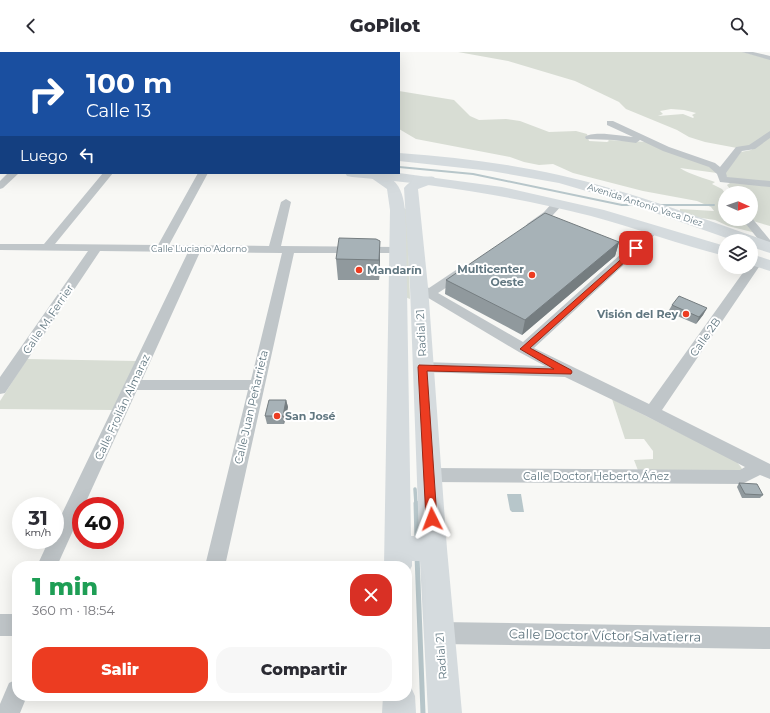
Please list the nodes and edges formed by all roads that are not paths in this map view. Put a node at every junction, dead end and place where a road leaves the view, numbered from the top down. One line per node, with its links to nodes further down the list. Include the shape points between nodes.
1 (746, 52): 2 (street)
2 (770, 58)
3 (610, 123): 6 (street)
4 (770, 134): 14 (street, via 752,147 739,149)
5 (589, 137): 6 (street, via 614,137)
6 (651, 142): 14 (street, via 712,165)
7 (400, 157): 8 (highway, Avenida Antonio Vaca Diez)
8 (498, 170): 18 (highway); 27 (highway, Avenida Antonio Vaca Diez, via 581,184 617,194)
9 (13, 174): 17 (street)
10 (107, 174): 26 (street)
11 (202, 174): 29 (street)
12 (363, 174): 13 (highway, Avenida Antonio Vaca Diez)
13 (374, 175): 15 (highway, Avenida Antonio Vaca Diez); 22 (street, Radial 21, via 390,184)
14 (722, 176): 16 (street); 19 (street)
15 (429, 180): 18 (highway, Avenida Antonio Vaca Diez); 22 (street, Radial 21, via 414,185)
16 (770, 184)
17 (0, 186)
18 (487, 186): 21 (highway, Avenida Antonio Vaca Diez)
19 (724, 186)
20 (286, 202): 32 (street, Calle Juan Peñarrieta)
21 (558, 203): 24 (highway, Avenida Antonio Vaca Diez); 25 (street, via 548,214)
22 (404, 204): 34 (street, Radial 21); 37 (street, Radial 21)
23 (753, 226): 27 (street)
24 (655, 229): 33 (highway, Avenida Antonio Vaca Diez); 38 (street)
25 (522, 232)
26 (47, 247): 28 (street, Calle Luciano Adorno); 31 (street, Calle Luciano Adorno)
27 (770, 247)
28 (96, 248): 29 (street, Calle Luciano Adorno); 43 (street, Calle M. Ferrier)
29 (162, 248): 30 (street, Calle Luciano Adorno)
30 (196, 248): 32 (street, Calle Luciano Adorno); 41 (street, Calle Froilán Almaraz)
31 (2, 249)
32 (282, 249): 34 (street, Calle Luciano Adorno); 42 (street, Calle Juan Peñarrieta)
33 (718, 249)
34 (398, 250): 47 (street, Radial 21)
35 (759, 262): 44 (street, Calle 2B)
36 (475, 263): 37 (street)
37 (424, 290): 38 (street); 39 (street, Radial 21)
38 (524, 349): 40 (street)
39 (423, 367): 40 (street); 46 (street, Radial 21)
40 (568, 372): 44 (street)
41 (132, 385): 42 (street); 48 (street, Calle Froilán Almaraz)
42 (256, 385): 49 (street, Calle Juan Peñarrieta)
43 (1, 386)
44 (652, 412): 45 (street)
45 (765, 470): 46 (street, Calle Doctor Heberto Áñez, via 742,477)
46 (429, 475): 47 (street, Radial 21)
47 (412, 552): 52 (street, Radial 21)
48 (49, 561)
49 (216, 561)
50 (0, 625): 51 (street)
51 (12, 625)
52 (440, 633): 53 (street, Calle Doctor Víctor Salvatierra); 58 (street, Radial 21)
53 (770, 639)
54 (13, 701): 56 (street)
55 (399, 701): 57 (street)
56 (8, 713)
57 (400, 713)
58 (445, 713)

